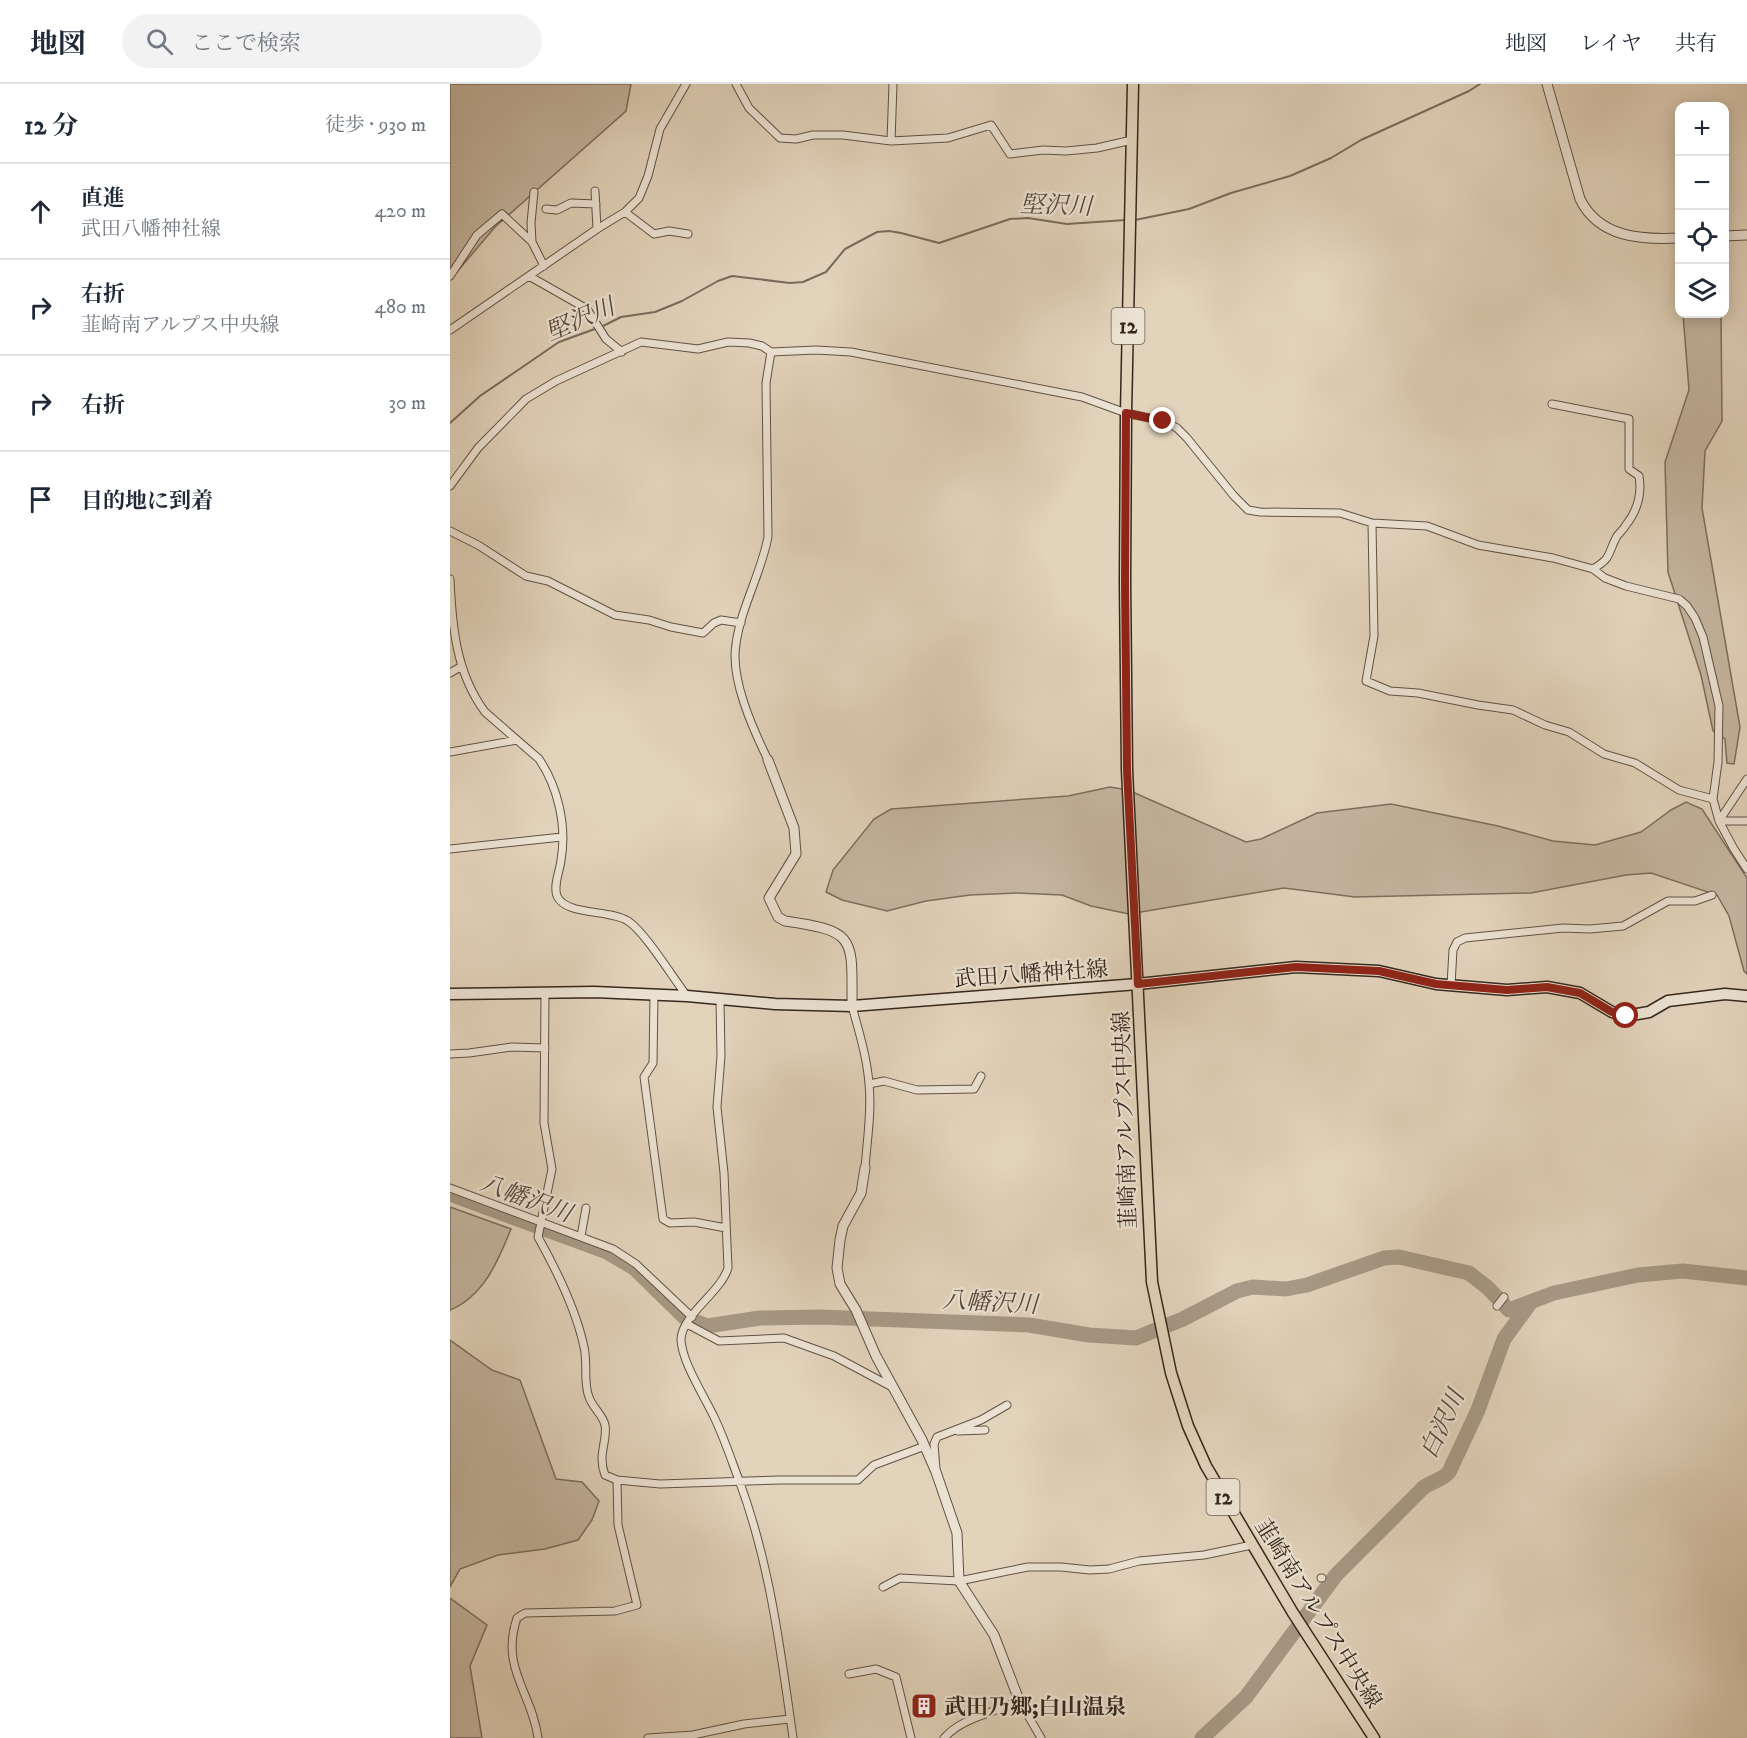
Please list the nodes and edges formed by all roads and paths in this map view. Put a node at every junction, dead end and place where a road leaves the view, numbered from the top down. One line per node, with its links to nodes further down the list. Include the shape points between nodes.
1 (686, 84): 14 (street, via 660,129 639,198)
2 (736, 84): 7 (street, via 749,108 780,138 843,135)
3 (893, 84): 7 (street)
4 (1133, 84): 6 (main road, 韮崎南アルプス中央線 / 12)
5 (1547, 84): 19 (street, via 1580,199 1592,216 1622,234 1644,239)
6 (1132, 140): 7 (street, via 1066,152 1010,154 991,125 948,138); 28 (main road, 韮崎南アルプス中央線 / 12)
7 (891, 141)
8 (595, 191): 12 (street)
9 (534, 192): 20 (street)
10 (584, 193): 11 (street)
11 (585, 203): 12 (street); 13 (street)
12 (596, 204): 15 (street)
13 (546, 209)
14 (625, 213): 15 (street); 16 (street, via 654,234)
15 (597, 229): 21 (street)
16 (688, 234)
17 (1747, 235): 18 (street)
18 (1729, 236)
19 (1675, 238)
20 (532, 242): 21 (street); 22 (street, via 502,214 477,235)
21 (544, 266): 23 (street)
22 (450, 276)
23 (529, 276): 24 (street); 25 (street, via 587,309 606,339)
24 (450, 330)
25 (622, 352): 26 (street, via 641,342 698,350 729,342 749,343); 29 (street, via 526,399 478,448)
26 (771, 352): 28 (street, via 851,352 1082,397); 34 (street, via 766,383 768,537)
27 (1552, 404): 32 (street, via 1629,419 1629,469 1639,476 1641,484 1637,508 1618,534 1606,562)
28 (1126, 413): 30 (street, via 1177,428 1248,510 1340,513); 48 (main road, 韮崎南アルプス中央線 / 12, via 1127,770)
29 (450, 486)
30 (1372, 523): 32 (street, via 1427,526 1478,544); 41 (street, via 1374,636 1366,681 1390,691 1513,710 1569,732 1604,754 1635,763 1679,790)
31 (450, 531): 34 (street, via 526,576 548,581 615,615 703,633 721,620)
32 (1593, 569): 41 (street, via 1626,586 1679,599 1695,618 1719,706)
33 (450, 579): 35 (street)
34 (741, 623): 39 (street, via 734,659 750,722)
35 (462, 666): 36 (street); 37 (street, via 484,712)
36 (450, 673)
37 (517, 740): 38 (street); 44 (street, via 539,759 551,781)
38 (450, 752)
39 (768, 760): 56 (street, via 794,828 796,854 769,898 778,917 785,921 832,930 844,938 850,951)
40 (1747, 779): 43 (street)
41 (1713, 799): 43 (street)
42 (1747, 820): 43 (street)
43 (1719, 821): 46 (street)
44 (562, 837): 45 (street); 53 (street, via 555,889 558,898 569,908 628,921)
45 (450, 849)
46 (1747, 869)
47 (1712, 895): 49 (street, via 1695,901 1668,901 1623,926 1466,938 1457,942 1453,950)
48 (1138, 984): 49 (main road, 武田八幡神社線, via 1296,967 1379,971); 56 (main road, 武田八幡神社線); 78 (main road, 韮崎南アルプス中央線 / 12, via 1149,1250 1155,1300 1171,1373 1188,1426 1206,1466)
49 (1451, 986): 54 (main road, 武田八幡神社線, via 1507,990 1547,987 1580,993 1626,1016 1649,1012 1668,1001 1725,994)
50 (545, 993): 51 (main road, 武田八幡神社線); 52 (main road, 武田八幡神社線); 57 (street)
51 (450, 994)
52 (654, 995): 53 (main road, 武田八幡神社線); 65 (street, via 653,1063 644,1077 663,1218 670,1223 694,1222)
53 (687, 996): 55 (main road, 武田八幡神社線)
54 (1747, 996)
55 (720, 999): 56 (main road, 武田八幡神社線); 65 (street, via 722,1056 717,1107)
56 (852, 1006): 60 (street)
57 (545, 1048): 58 (street, via 512,1047); 64 (street, via 544,1123 552,1169)
58 (450, 1054)
59 (981, 1076): 60 (street, via 974,1089 964,1090 917,1090 884,1081)
60 (870, 1084): 61 (street)
61 (865, 1168): 70 (street, via 861,1193 843,1226 837,1256 840,1284)
62 (450, 1188): 64 (street)
63 (586, 1208): 66 (street)
64 (542, 1223): 66 (street); 76 (street, via 538,1237 558,1272 584,1346 589,1398 605,1425 601,1465 605,1475)
65 (726, 1228): 69 (street, via 725,1278)
66 (580, 1236): 69 (street, via 613,1249 636,1264)
67 (1504, 1297): 68 (street)
68 (1497, 1306)
69 (690, 1321): 70 (street, via 719,1341 784,1338 834,1356); 77 (street, via 681,1341)
70 (892, 1387): 74 (street)
71 (1007, 1405): 73 (street)
72 (985, 1430): 73 (street)
73 (948, 1432): 75 (street, via 937,1437 934,1444)
74 (925, 1446): 75 (street); 77 (street, via 874,1465 858,1480)
75 (936, 1472): 79 (street, via 957,1533)
76 (617, 1480): 77 (street, via 660,1484); 85 (street, via 618,1525 637,1605 615,1611 525,1613 516,1618 511,1635 514,1666)
77 (740, 1482): 83 (street, via 765,1569)
78 (1252, 1545): 79 (street, via 1109,1569 1028,1568); 91 (main road, 韮崎南アルプス中央線 / 12)
79 (959, 1581): 80 (street, via 900,1578); 82 (street, via 994,1635)
80 (883, 1587)
81 (849, 1674): 88 (street, via 876,1669 896,1677)
82 (1019, 1700): 89 (street, via 968,1720); 90 (street)
83 (790, 1719): 84 (street); 87 (street)
84 (670, 1737): 86 (street)
85 (538, 1738)
86 (648, 1738)
87 (793, 1738)
88 (911, 1738)
89 (944, 1738)
90 (1041, 1738)
91 (1374, 1738)

